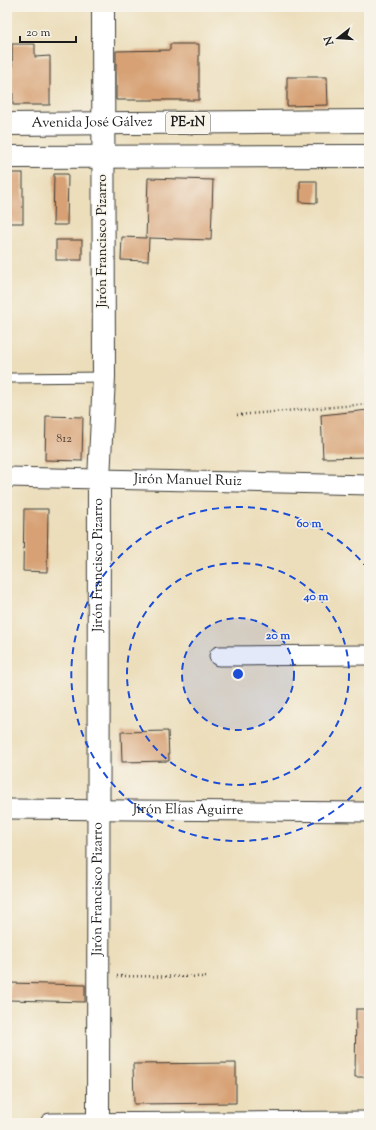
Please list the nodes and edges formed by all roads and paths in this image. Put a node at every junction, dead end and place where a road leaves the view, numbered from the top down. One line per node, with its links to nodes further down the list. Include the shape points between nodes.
1 (103, 7): 3 (main road, Jirón Francisco Pizarro)
2 (369, 121): 3 (main road, Avenida José Gálvez / PE-1N)
3 (102, 123): 4 (main road, Avenida José Gálvez / PE-1N); 7 (main road, Jirón Francisco Pizarro)
4 (7, 124)
5 (369, 156): 7 (main road)
6 (7, 157): 7 (main road)
7 (103, 157): 8 (main road, Jirón Francisco Pizarro)
8 (104, 377): 9 (lane); 13 (main road, Jirón Francisco Pizarro)
9 (11, 378)
10 (369, 404): 11 (path)
11 (237, 415)
12 (7, 477): 13 (street, Jirón Manuel Ruiz)
13 (99, 479): 14 (street, Jirón Manuel Ruiz); 18 (main road, Jirón Francisco Pizarro)
14 (369, 485)
15 (369, 655): 16 (street)
16 (219, 656)
17 (7, 809): 18 (street, Jirón Elías Aguirre)
18 (98, 810): 19 (street, Jirón Elías Aguirre); 20 (main road, Jirón Francisco Pizarro)
19 (369, 812)
20 (98, 975): 21 (path); 24 (main road, Jirón Francisco Pizarro)
21 (209, 977)
22 (369, 1121): 24 (street)
23 (50, 1123): 24 (street)
24 (98, 1123)

